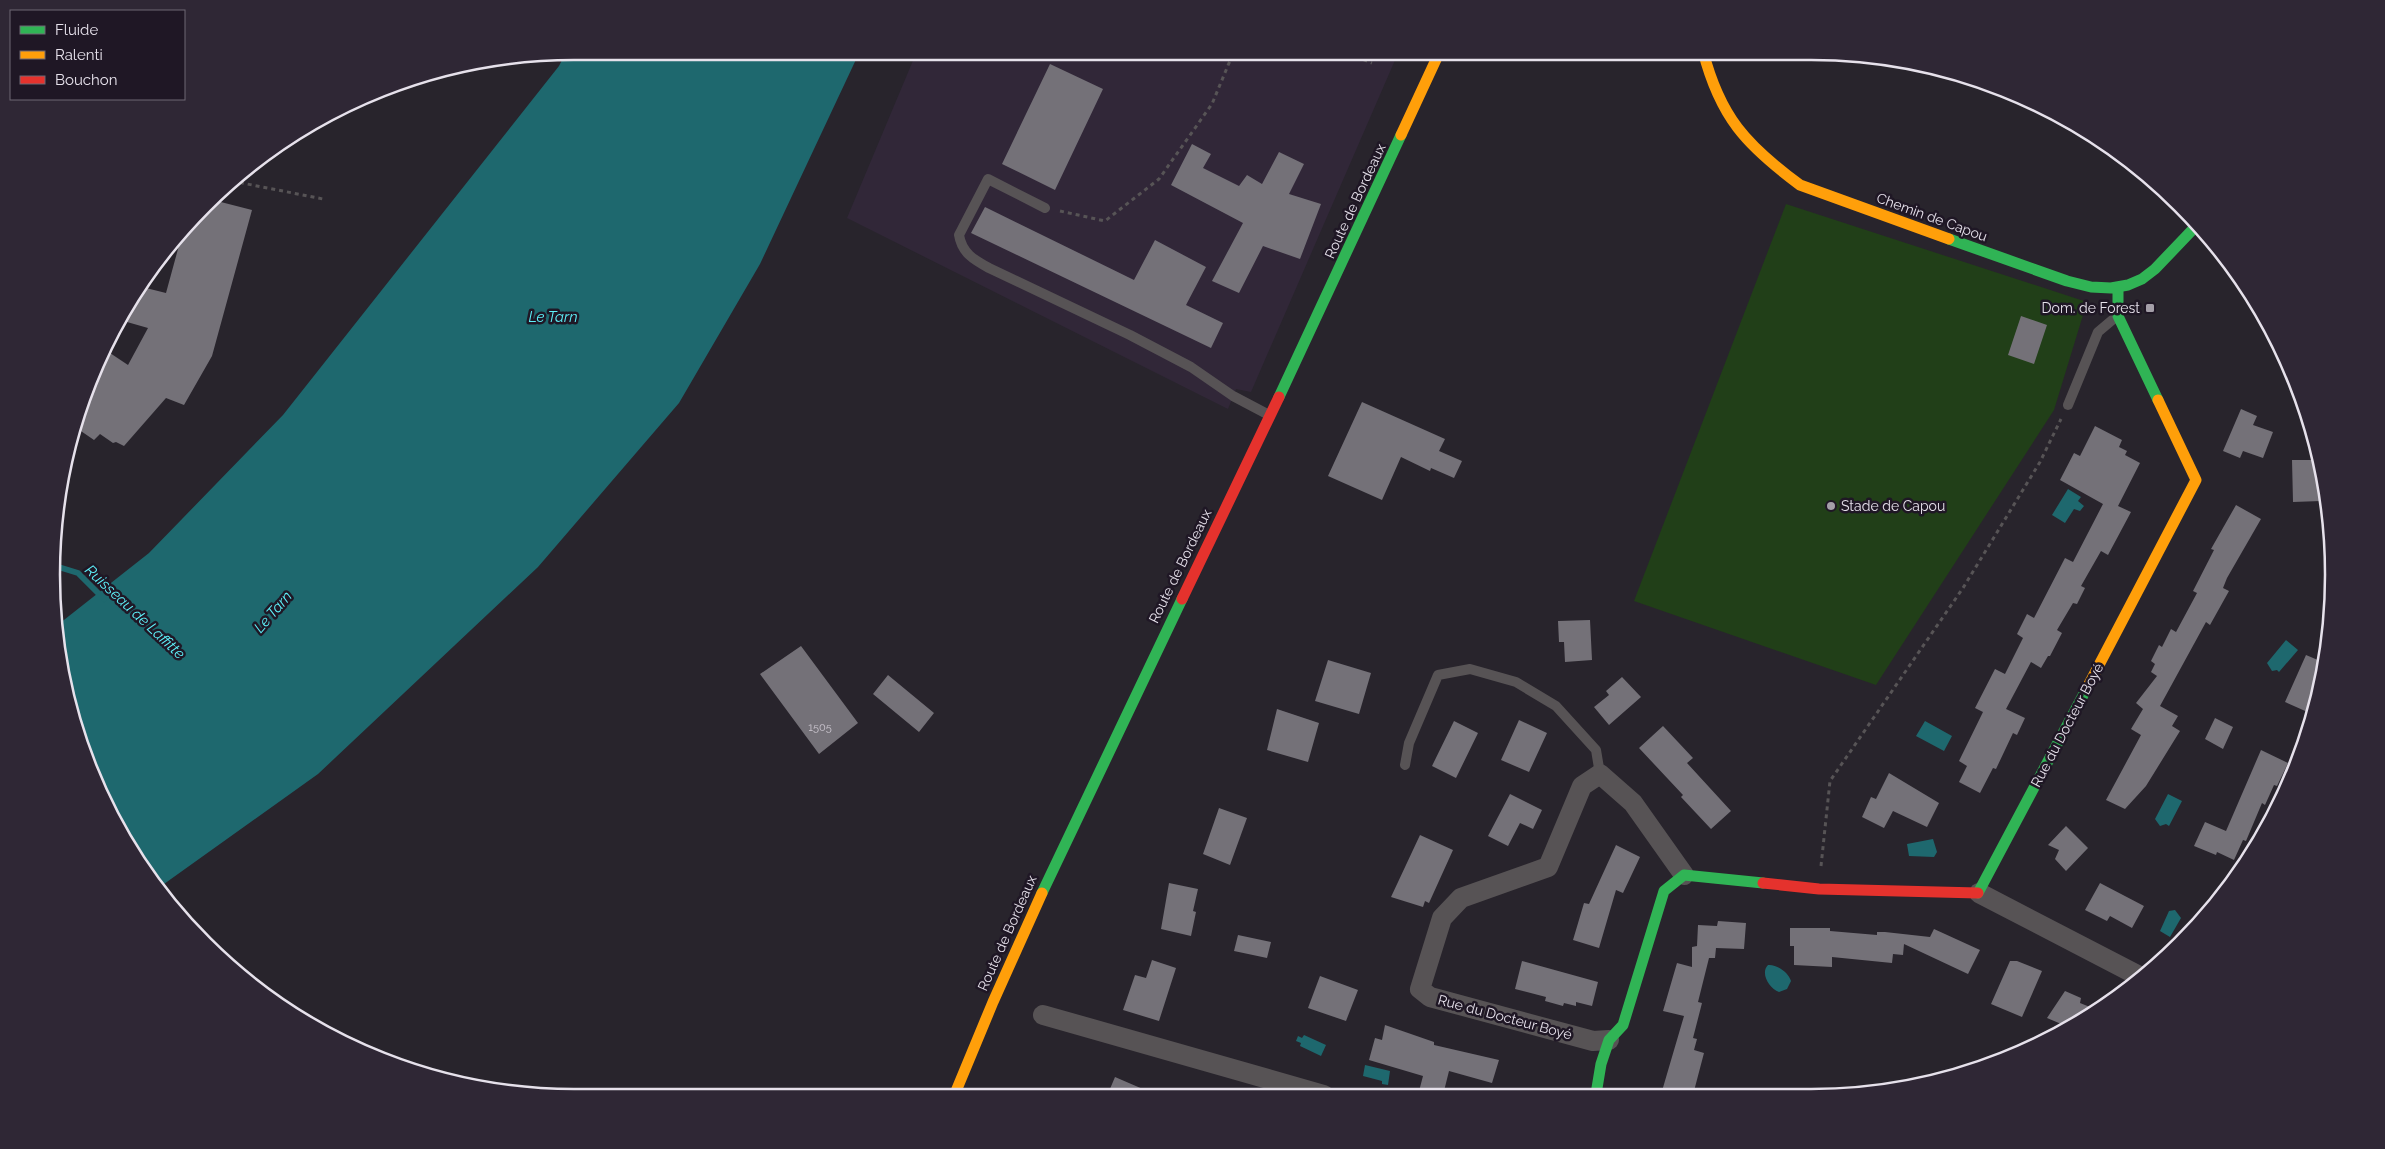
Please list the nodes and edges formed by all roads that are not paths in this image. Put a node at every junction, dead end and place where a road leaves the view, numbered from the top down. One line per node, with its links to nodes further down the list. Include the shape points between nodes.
1 (1436, 60): 8 (street, Route de Bordeaux)
2 (1705, 60): 5 (street, Chemin de Capou, via 1710,78 1730,119 1776,166 1800,185 2068,282 2088,288)
3 (1045, 208): 8 (lane, via 988,179 959,235 961,246 968,255 990,268 1191,367 1233,396)
4 (2192, 230): 5 (street, Chemin de Capou, via 2155,271 2137,283)
5 (2118, 289): 6 (street, Rue du Docteur Boyé)
6 (2118, 316): 7 (lane, via 2098,332); 12 (street, Rue du Docteur Boyé, via 2196,480)
7 (2068, 405)
8 (1270, 416): 16 (street, Route de Bordeaux, via 1074,823 992,1002)
9 (1405, 765): 10 (lane, via 1409,743 1438,676 1470,669 1516,682 1556,706 1596,750)
10 (1600, 774): 11 (street, via 1633,803); 15 (street, Rue du Docteur Boyé, via 1582,786 1548,867 1461,898 1442,918 1420,989 1430,997 1593,1041)
11 (1684, 875): 12 (street, via 1819,888); 15 (street, via 1664,891 1623,1025)
12 (1979, 893): 13 (street)
13 (2135, 974)
14 (1043, 1015): 17 (street)
15 (1610, 1040): 18 (street)
16 (957, 1089)
17 (1303, 1089)
18 (1597, 1089)

